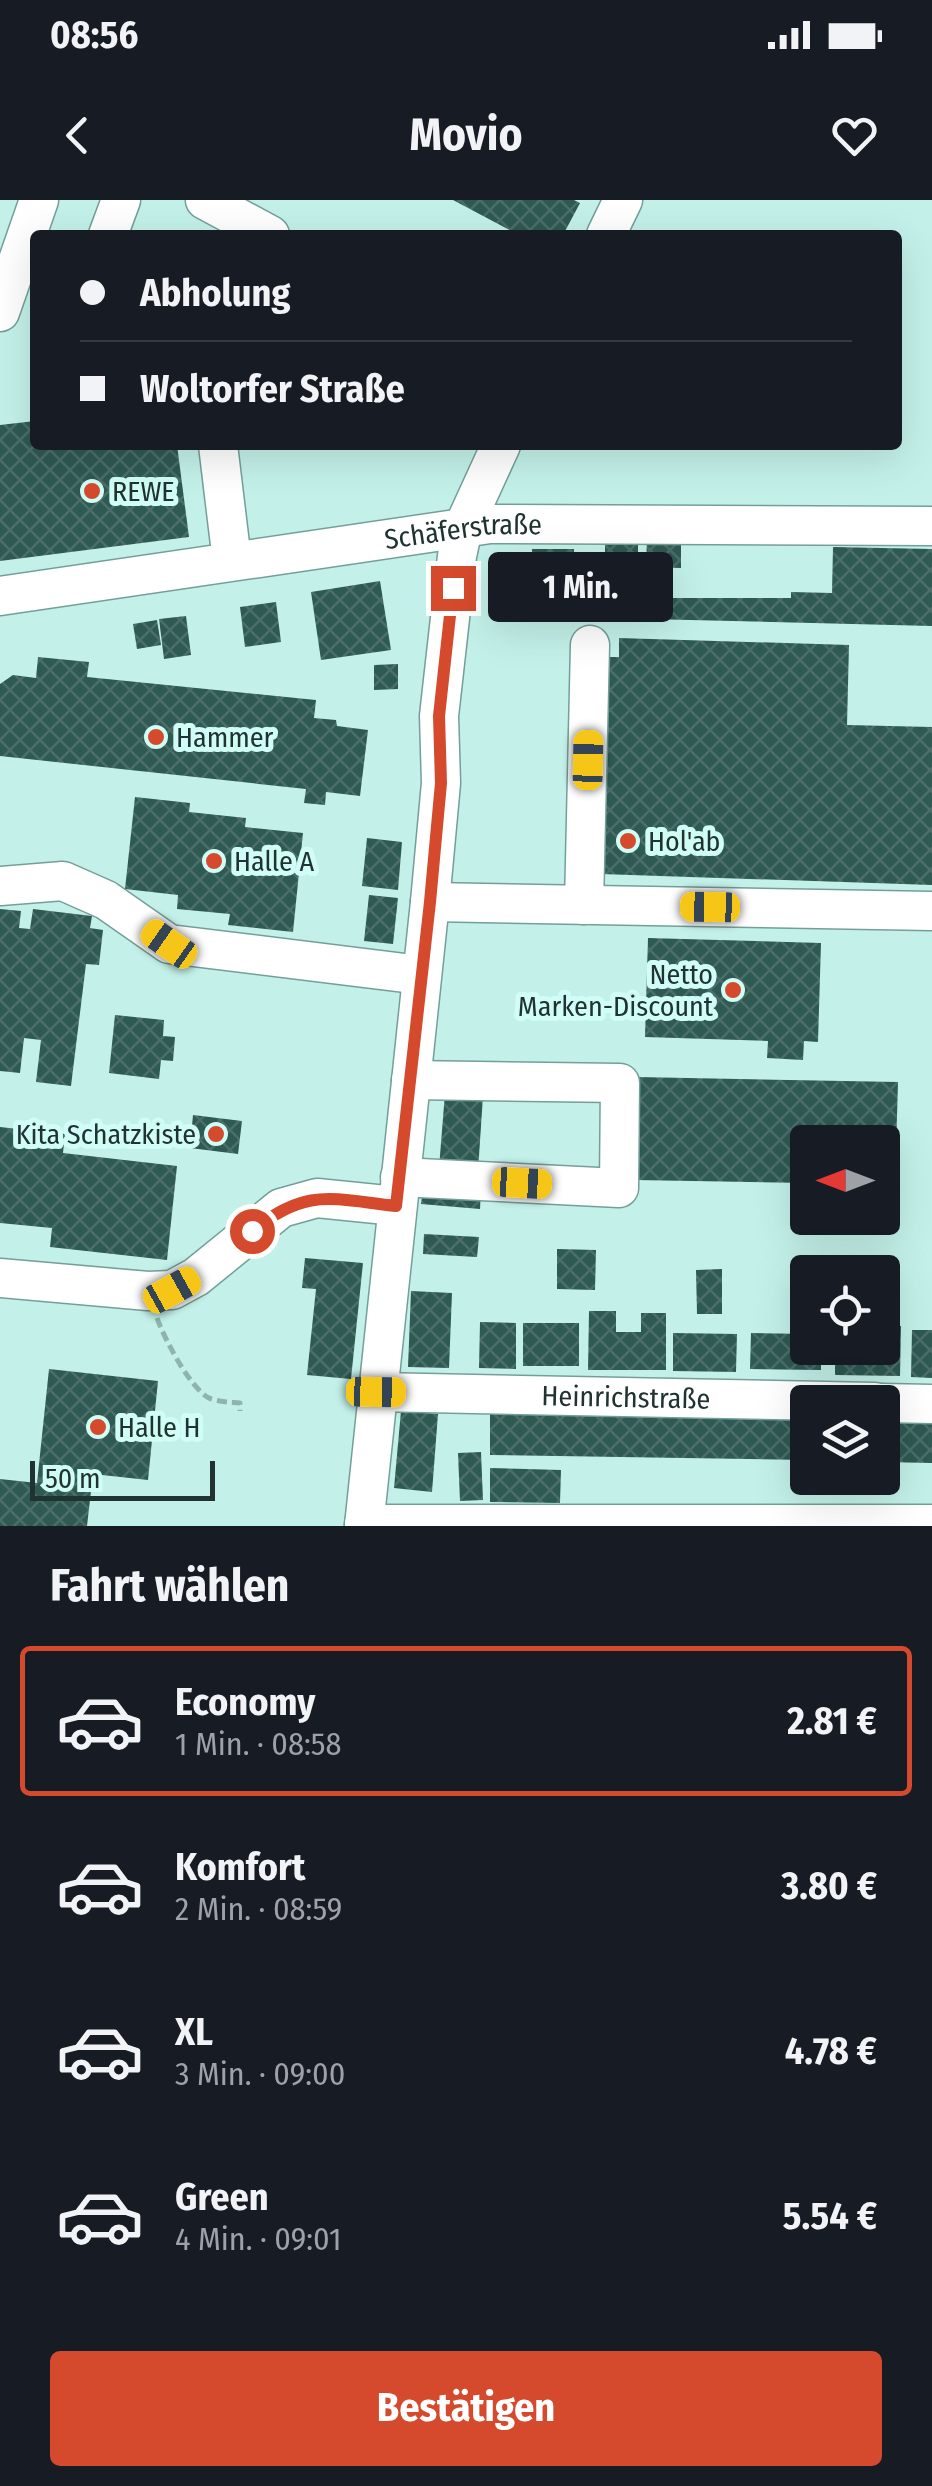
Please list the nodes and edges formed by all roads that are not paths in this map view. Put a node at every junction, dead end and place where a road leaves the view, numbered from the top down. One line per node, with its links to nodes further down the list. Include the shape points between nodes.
1 (40, 200): 8 (street)
2 (121, 200): 5 (street)
3 (205, 200): 6 (street)
4 (624, 200): 7 (street)
5 (110, 230)
6 (261, 230)
7 (609, 230)
8 (0, 312)
9 (219, 450): 13 (street)
10 (500, 450): 12 (street)
11 (932, 526): 12 (street, Schäferstraße, via 553,522)
12 (463, 528): 13 (street, Schäferstraße); 17 (street, via 439,716 441,783)
13 (232, 562): 14 (street, Schäferstraße)
14 (0, 596)
15 (590, 644): 18 (street)
16 (0, 886): 20 (street, via 63,881 106,900 169,944)
17 (430, 902): 18 (street); 20 (street)
18 (584, 905): 19 (street)
19 (932, 911)
20 (421, 975): 21 (street)
21 (411, 1080): 22 (street); 22 (street, via 620,1083 619,1188)
22 (398, 1191): 23 (street, via 281,1208 172,1290); 24 (street)
23 (0, 1278)
24 (376, 1392): 25 (street, Heinrichstraße); 29 (street)
25 (790, 1400)
26 (900, 1403): 27 (street)
27 (932, 1404)
28 (932, 1524): 29 (street)
29 (364, 1525)

